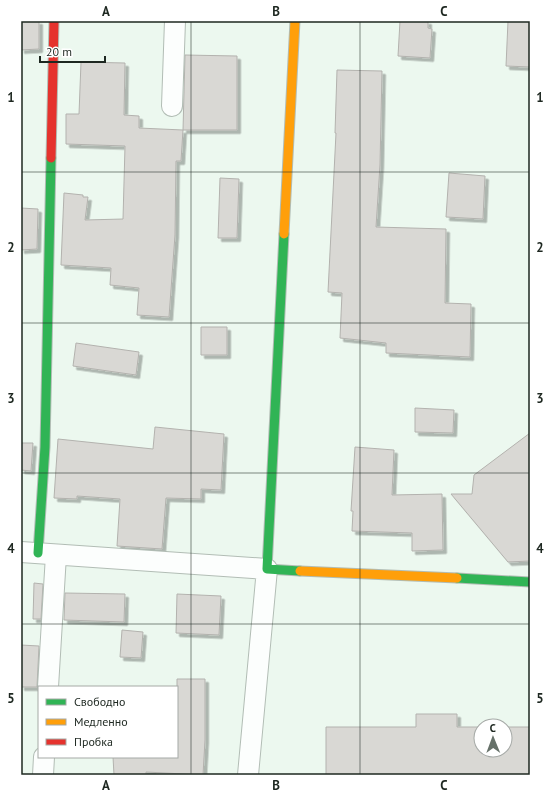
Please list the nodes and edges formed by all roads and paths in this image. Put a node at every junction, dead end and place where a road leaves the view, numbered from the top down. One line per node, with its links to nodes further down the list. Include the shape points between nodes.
1 (54, 21): 5 (street, via 45,447)
2 (175, 21): 4 (street)
3 (295, 21): 6 (street)
4 (172, 106)
5 (38, 553): 6 (street); 8 (street)
6 (267, 569): 7 (street); 11 (street)
7 (530, 582)
8 (48, 686)
9 (44, 758): 10 (street)
10 (43, 775)
11 (248, 775)

